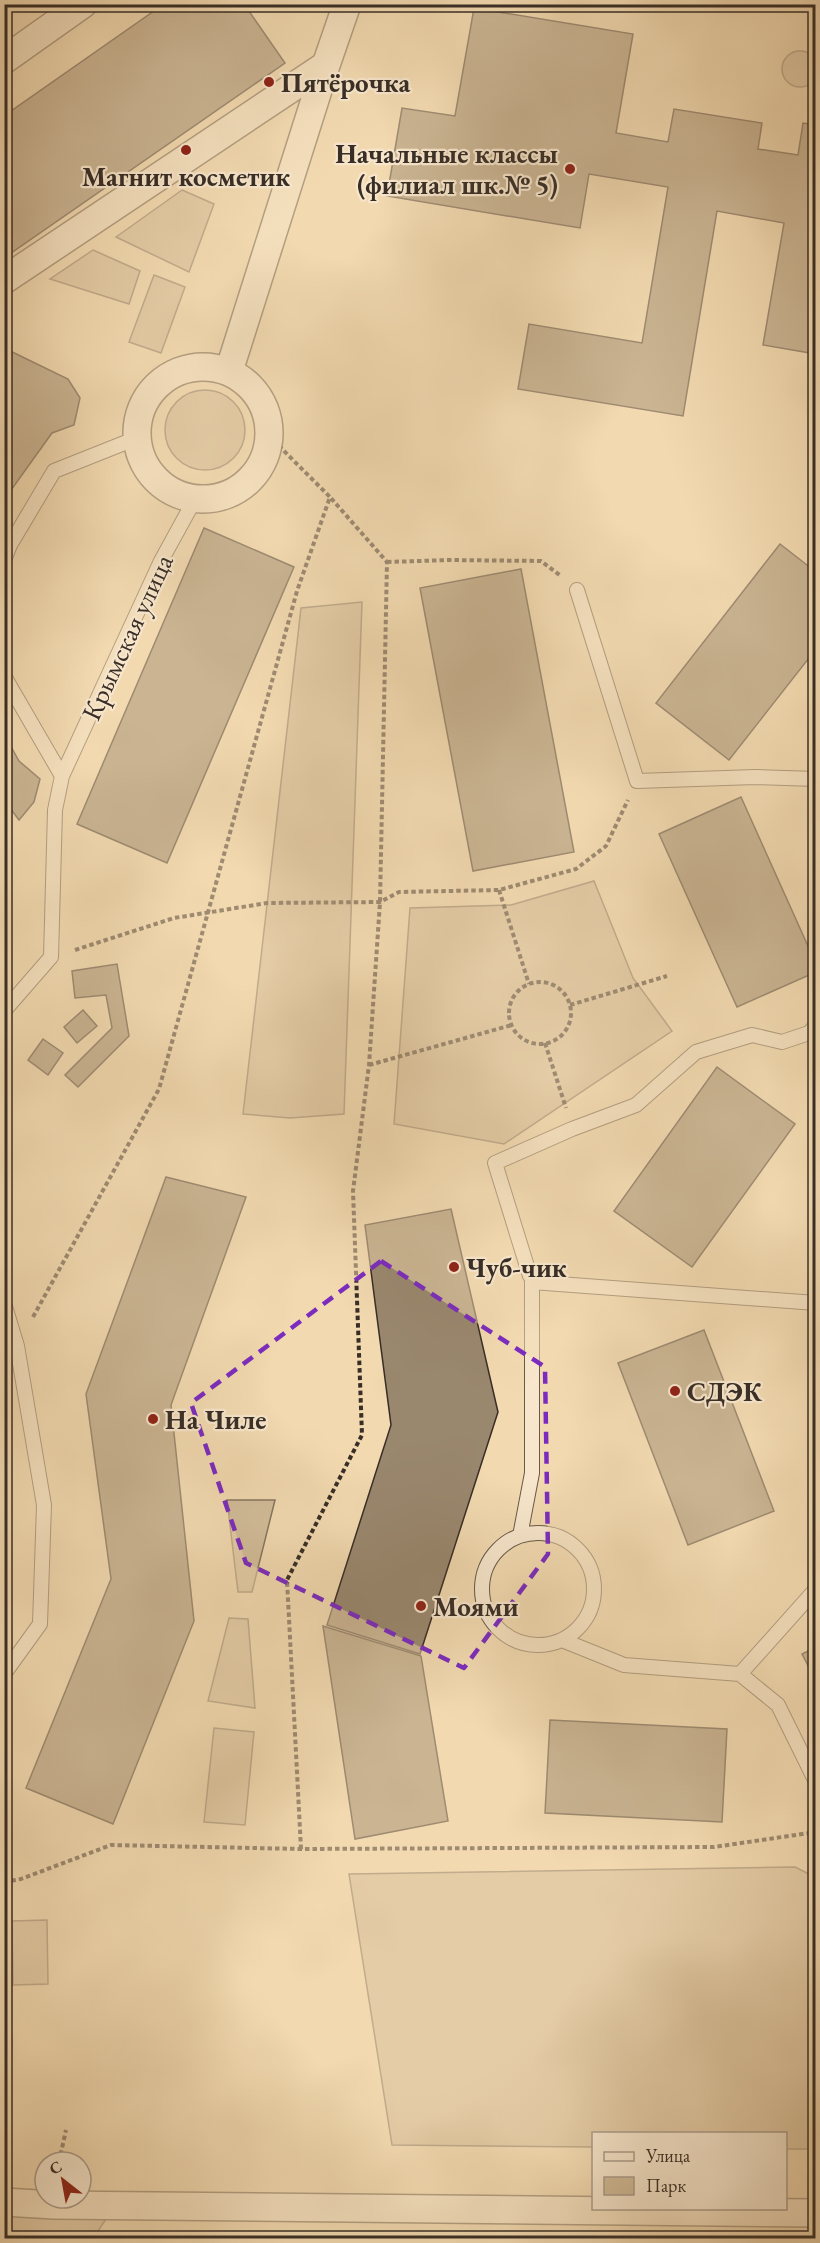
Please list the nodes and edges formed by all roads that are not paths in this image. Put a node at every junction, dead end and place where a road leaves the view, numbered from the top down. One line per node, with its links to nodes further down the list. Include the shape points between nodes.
1 (83, 4): 3 (street)
2 (347, 4): 4 (street)
3 (4, 60)
4 (326, 65): 5 (street); 6 (street)
5 (4, 280)
6 (229, 371): 7 (street, via 208,366 185,369 165,379 149,394 139,416); 8 (street, via 246,381 260,397 268,416 266,458 255,476 239,489 218,498)
7 (137, 438): 8 (street, via 142,460 155,479 173,492); 9 (lane, via 54,471)
8 (195, 500): 12 (lane, Крымская улица, via 161,561)
9 (4, 560)
10 (577, 590): 13 (lane, via 637,780)
11 (4, 676): 12 (lane)
12 (62, 776): 14 (lane, Крымская улица, via 55,810 51,957)
13 (816, 779)
14 (4, 1011)
15 (816, 1025): 16 (lane, via 809,1032 782,1042 752,1035 696,1052 636,1105 495,1163)
16 (530, 1276)
17 (4, 1303): 22 (lane, via 17,1346 44,1505 40,1624)
18 (816, 1303): 19 (lane, via 532,1282 532,1473)
19 (520, 1536): 21 (lane, via 557,1536 574,1545 590,1568 594,1596 589,1614 578,1629); 21 (lane, via 504,1545 488,1566 482,1593 486,1610 496,1626 518,1641 545,1645)
20 (816, 1589): 23 (lane)
21 (562, 1640): 23 (lane, via 624,1665)
22 (4, 1674)
23 (740, 1674): 24 (lane, via 778,1706)
24 (816, 1782)
25 (4, 2202): 26 (street)
26 (816, 2213)

